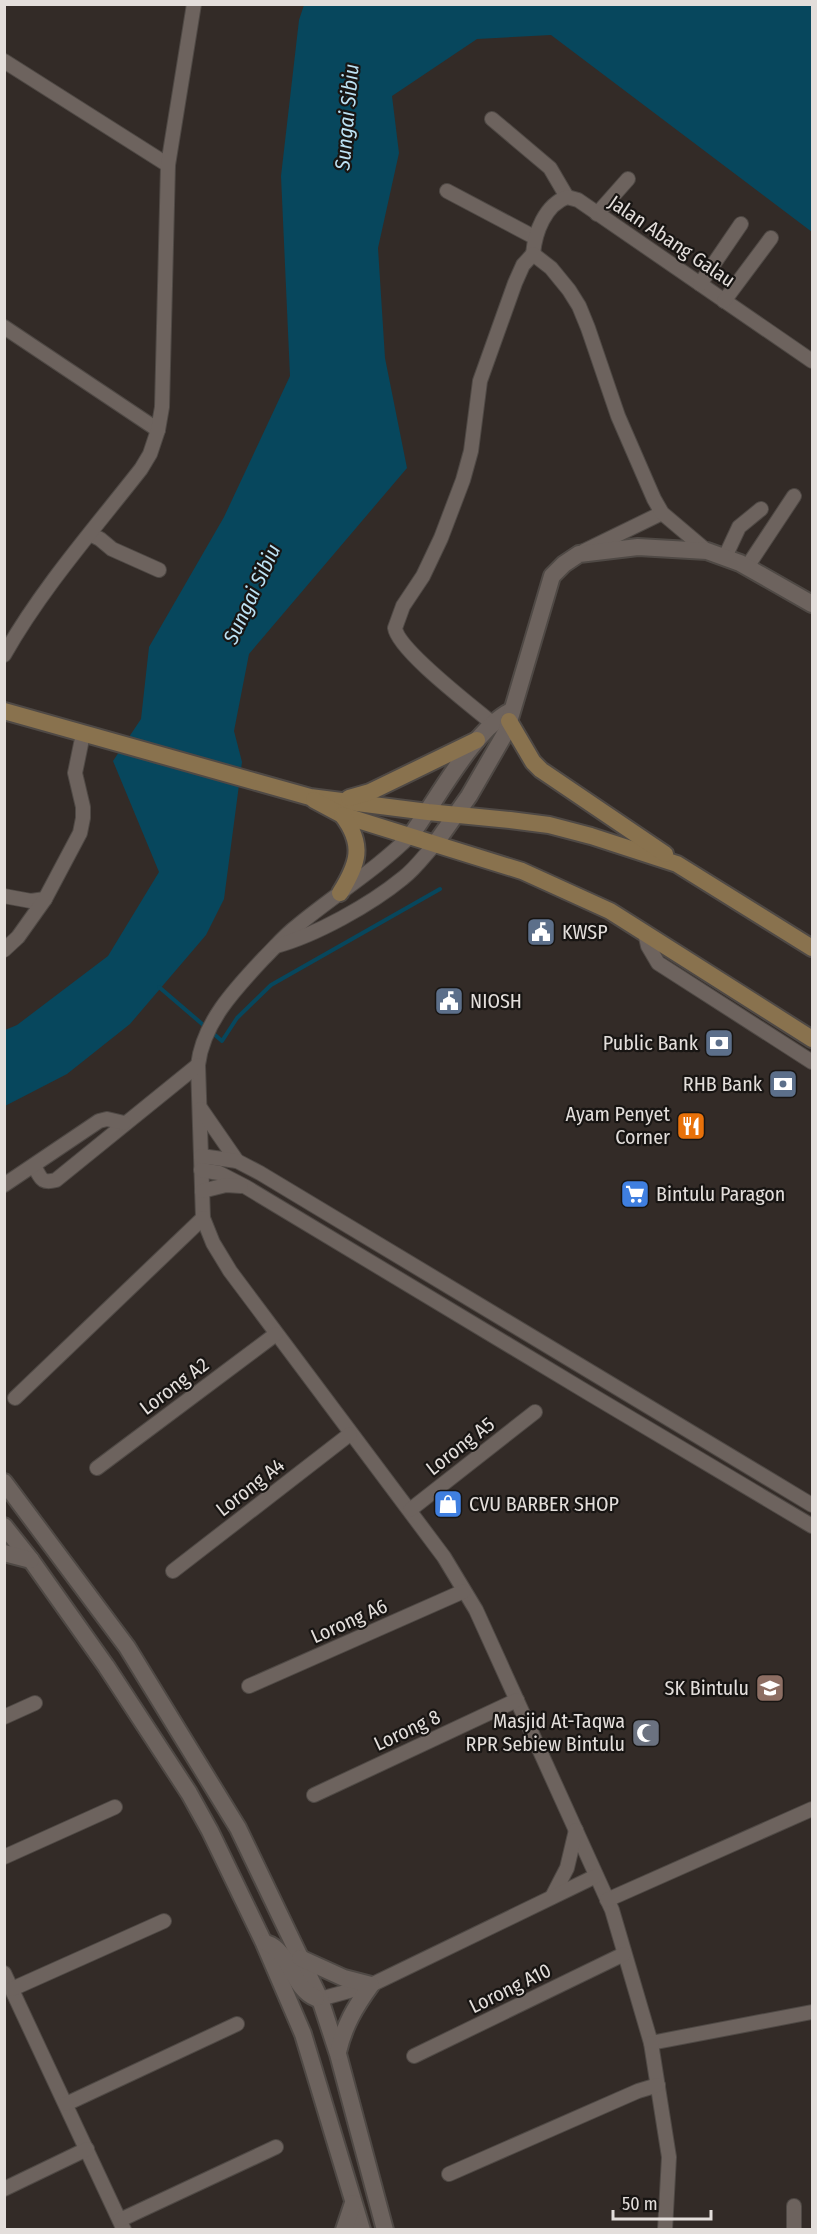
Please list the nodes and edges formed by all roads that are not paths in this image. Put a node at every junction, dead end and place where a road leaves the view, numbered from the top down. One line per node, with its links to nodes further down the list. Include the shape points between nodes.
1 (194, 4): 4 (street)
2 (4, 61): 4 (street)
3 (492, 119): 7 (street, via 550,168)
4 (168, 165): 17 (street, via 164,373)
5 (628, 179): 8 (street)
6 (447, 191): 10 (street)
7 (567, 196): 8 (street, Jalan Abang Galau); 10 (street, via 557,200)
8 (597, 214): 13 (street, Jalan Abang Galau)
9 (741, 224): 13 (street)
10 (534, 237): 12 (street)
11 (771, 238): 14 (street)
12 (533, 254): 20 (street, via 551,268 579,306 618,416); 31 (street, via 515,283 480,381 464,480 441,538 395,628 400,641)
13 (700, 284): 14 (street, Jalan Abang Galau)
14 (724, 301): 16 (street, Jalan Abang Galau)
15 (4, 327): 17 (street)
16 (812, 359)
17 (158, 430): 21 (street, via 141,469)
18 (794, 496): 25 (street)
19 (761, 508): 24 (street, via 739,527)
20 (662, 513): 22 (street); 23 (street)
21 (90, 534): 26 (street, via 112,549); 28 (street, via 48,587)
22 (708, 551): 23 (street, via 638,548); 24 (street)
23 (579, 554): 30 (street, via 552,576)
24 (725, 557): 25 (street)
25 (747, 567): 27 (street)
26 (159, 570)
27 (813, 604)
28 (4, 655)
29 (4, 711): 32 (main road)
30 (510, 716): 31 (street); 36 (street, via 506,732); 39 (main road, via 541,770)
31 (492, 723): 33 (street)
32 (83, 735): 34 (main road); 42 (street, via 75,773 84,818)
33 (477, 740): 34 (main road); 35 (street)
34 (341, 807): 35 (main road); 37 (main road); 40 (main road, via 351,826 357,852 354,870)
35 (428, 812): 36 (main road); 37 (street)
36 (455, 815): 38 (street); 39 (main road, via 549,825)
37 (411, 836): 38 (main road); 40 (street)
38 (435, 844): 43 (main road, via 522,871); 44 (street, via 405,877 365,904 302,939)
39 (677, 864): 45 (main road)
40 (340, 894): 44 (street)
41 (4, 896): 42 (street)
42 (45, 900): 46 (street)
43 (645, 933): 47 (main road); 48 (street, via 658,963)
44 (276, 946): 49 (street, via 211,1024)
45 (813, 948)
46 (4, 950)
47 (813, 1039)
48 (813, 1062)
49 (198, 1065): 50 (street); 51 (street)
50 (200, 1107): 54 (street); 55 (street)
51 (124, 1124): 52 (street, via 107,1119); 53 (street)
52 (85, 1131): 53 (street); 56 (street)
53 (98, 1147): 56 (street, via 56,1180 42,1179)
54 (237, 1161): 55 (street); 67 (street)
55 (201, 1163): 58 (street); 59 (street)
56 (34, 1166): 57 (street)
57 (4, 1185)
58 (246, 1187): 59 (street, via 225,1185); 70 (street)
59 (201, 1191): 60 (street)
60 (203, 1218): 61 (street, via 230,1271); 62 (street)
61 (276, 1334): 64 (street); 65 (street, Lorong A2)
62 (15, 1398)
63 (535, 1412): 68 (street, Lorong A5)
64 (350, 1434): 68 (street); 74 (street, Lorong A4)
65 (97, 1468)
66 (4, 1482): 71 (street)
67 (813, 1505)
68 (410, 1510): 75 (street)
69 (4, 1524): 71 (street, via 17,1522 28,1526); 73 (street)
70 (813, 1526)
71 (50, 1544): 91 (street, via 127,1647 209,1781 237,1828)
72 (4, 1553): 73 (street)
73 (31, 1560): 89 (street, via 189,1793)
74 (173, 1571)
75 (464, 1591): 76 (street, Lorong A6); 77 (street)
76 (249, 1686)
77 (517, 1700): 80 (street, Lorong 8); 83 (street)
78 (35, 1703): 79 (street)
79 (4, 1717)
80 (314, 1795)
81 (115, 1807): 84 (street)
82 (813, 1809): 87 (street)
83 (576, 1830): 85 (street); 86 (street, via 567,1868)
84 (4, 1857)
85 (596, 1876): 86 (street); 87 (street)
86 (552, 1897): 93 (street)
87 (607, 1900): 90 (street)
88 (164, 1921): 94 (street)
89 (264, 1943): 95 (street, via 279,1951 303,1989); 107 (street, via 303,2034)
90 (624, 1954): 98 (street); 100 (street, Lorong A10)
91 (300, 1958): 93 (street); 95 (street)
92 (4, 1973): 94 (street)
93 (370, 1985): 95 (street); 99 (street, via 352,2012)
94 (12, 1989): 102 (street)
95 (320, 1999): 99 (street)
96 (813, 2012): 98 (street)
97 (237, 2024): 102 (street)
98 (651, 2043): 101 (street)
99 (338, 2054): 109 (street)
100 (414, 2056)
101 (658, 2085): 105 (street); 115 (street, via 669,2157)
102 (66, 2104): 104 (street)
103 (276, 2146): 110 (street)
104 (87, 2150): 106 (street); 110 (street)
105 (448, 2174)
106 (4, 2188)
107 (353, 2203): 111 (street); 112 (street)
108 (794, 2206): 116 (street)
109 (380, 2207): 113 (street); 114 (street)
110 (122, 2225)
111 (344, 2229)
112 (362, 2229)
113 (377, 2229)
114 (385, 2229)
115 (665, 2229)
116 (794, 2229)

